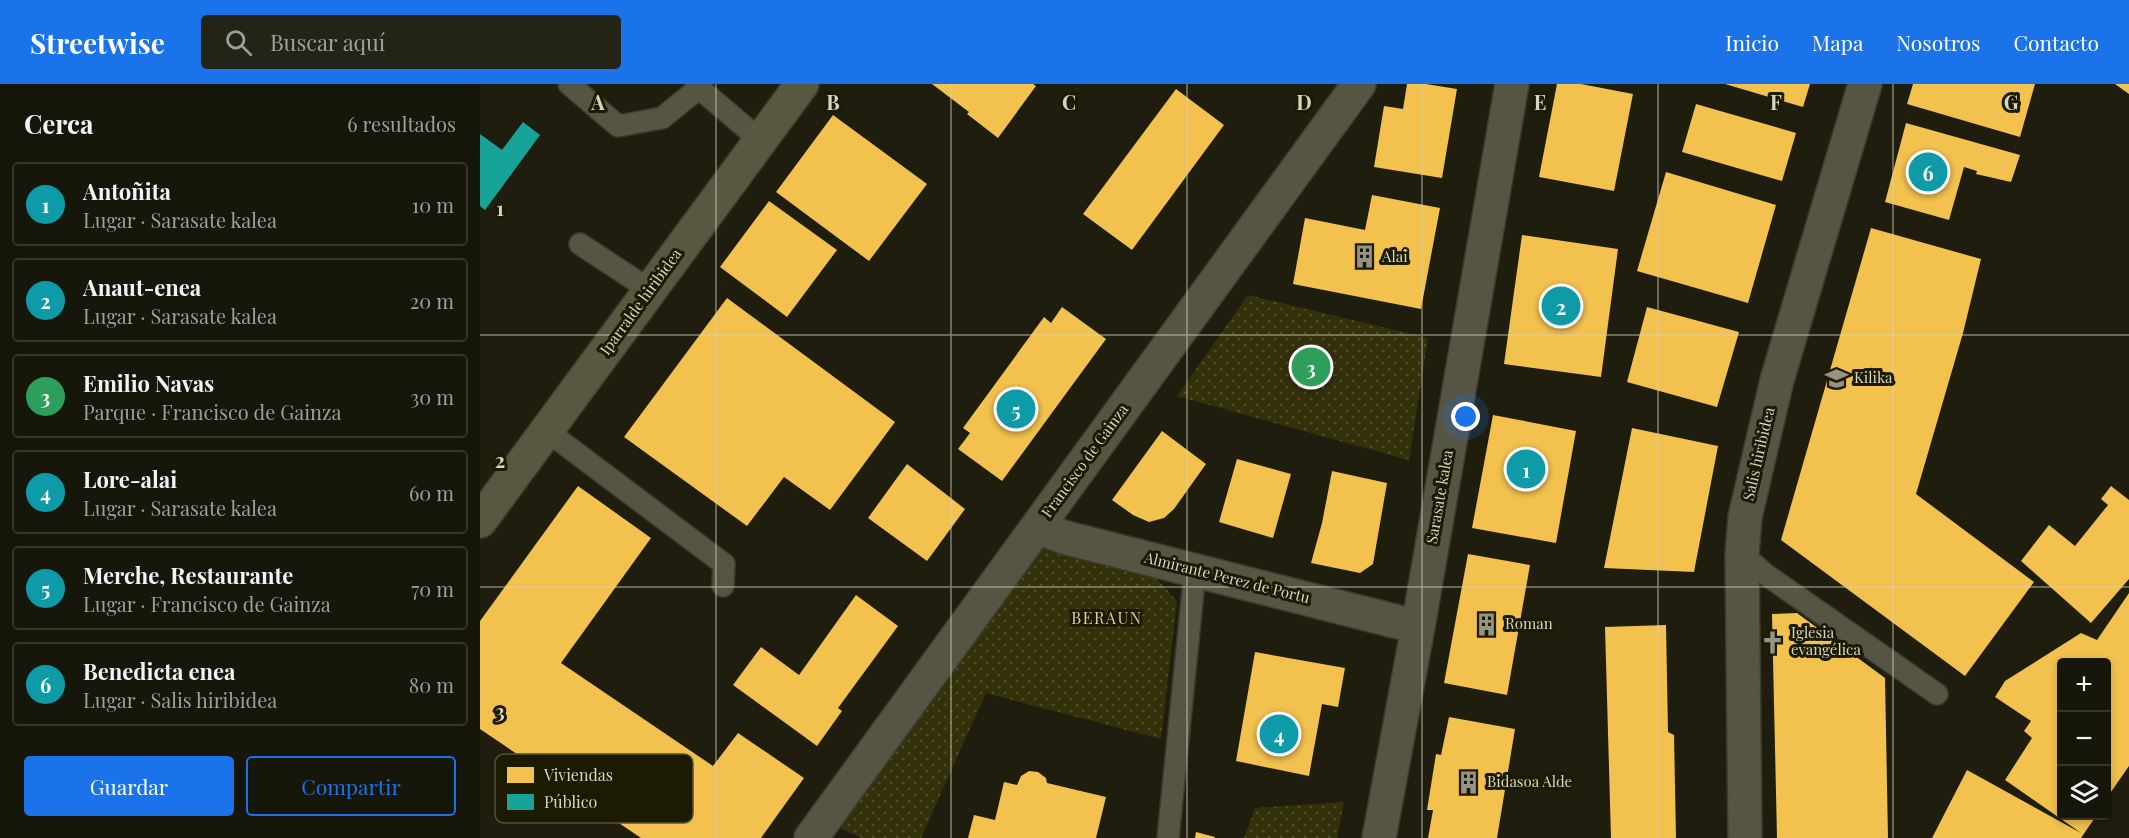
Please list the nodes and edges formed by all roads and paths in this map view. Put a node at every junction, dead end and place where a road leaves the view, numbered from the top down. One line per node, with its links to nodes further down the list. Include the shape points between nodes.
1 (569, 84): 6 (lane, via 618,126 662,118)
2 (802, 84): 7 (main road, Iparralde hiribidea)
3 (1359, 84): 12 (street, Francisco de Gainza)
4 (1512, 84): 16 (street, Sarasate kalea)
5 (1865, 84): 13 (street, Salis hiribidea, via 1774,391 1745,517)
6 (699, 86): 7 (lane)
7 (760, 140): 9 (main road, Iparralde hiribidea)
8 (580, 244): 9 (lane)
9 (650, 290): 10 (main road, Iparralde hiribidea)
10 (547, 431): 11 (main road, Iparralde hiribidea); 15 (lane, via 724,564)
11 (480, 521)
12 (1038, 527): 14 (street, Almirante Perez de Portu); 18 (street, Francisco de Gainza)
13 (1742, 554): 17 (lane); 21 (street, Salis hiribidea)
14 (1195, 571): 16 (street, Almirante Perez de Portu); 19 (lane)
15 (723, 586)
16 (1418, 627): 20 (street, Sarasate kalea)
17 (1937, 694)
18 (811, 838)
19 (1168, 838)
20 (1378, 838)
21 (1744, 838)

